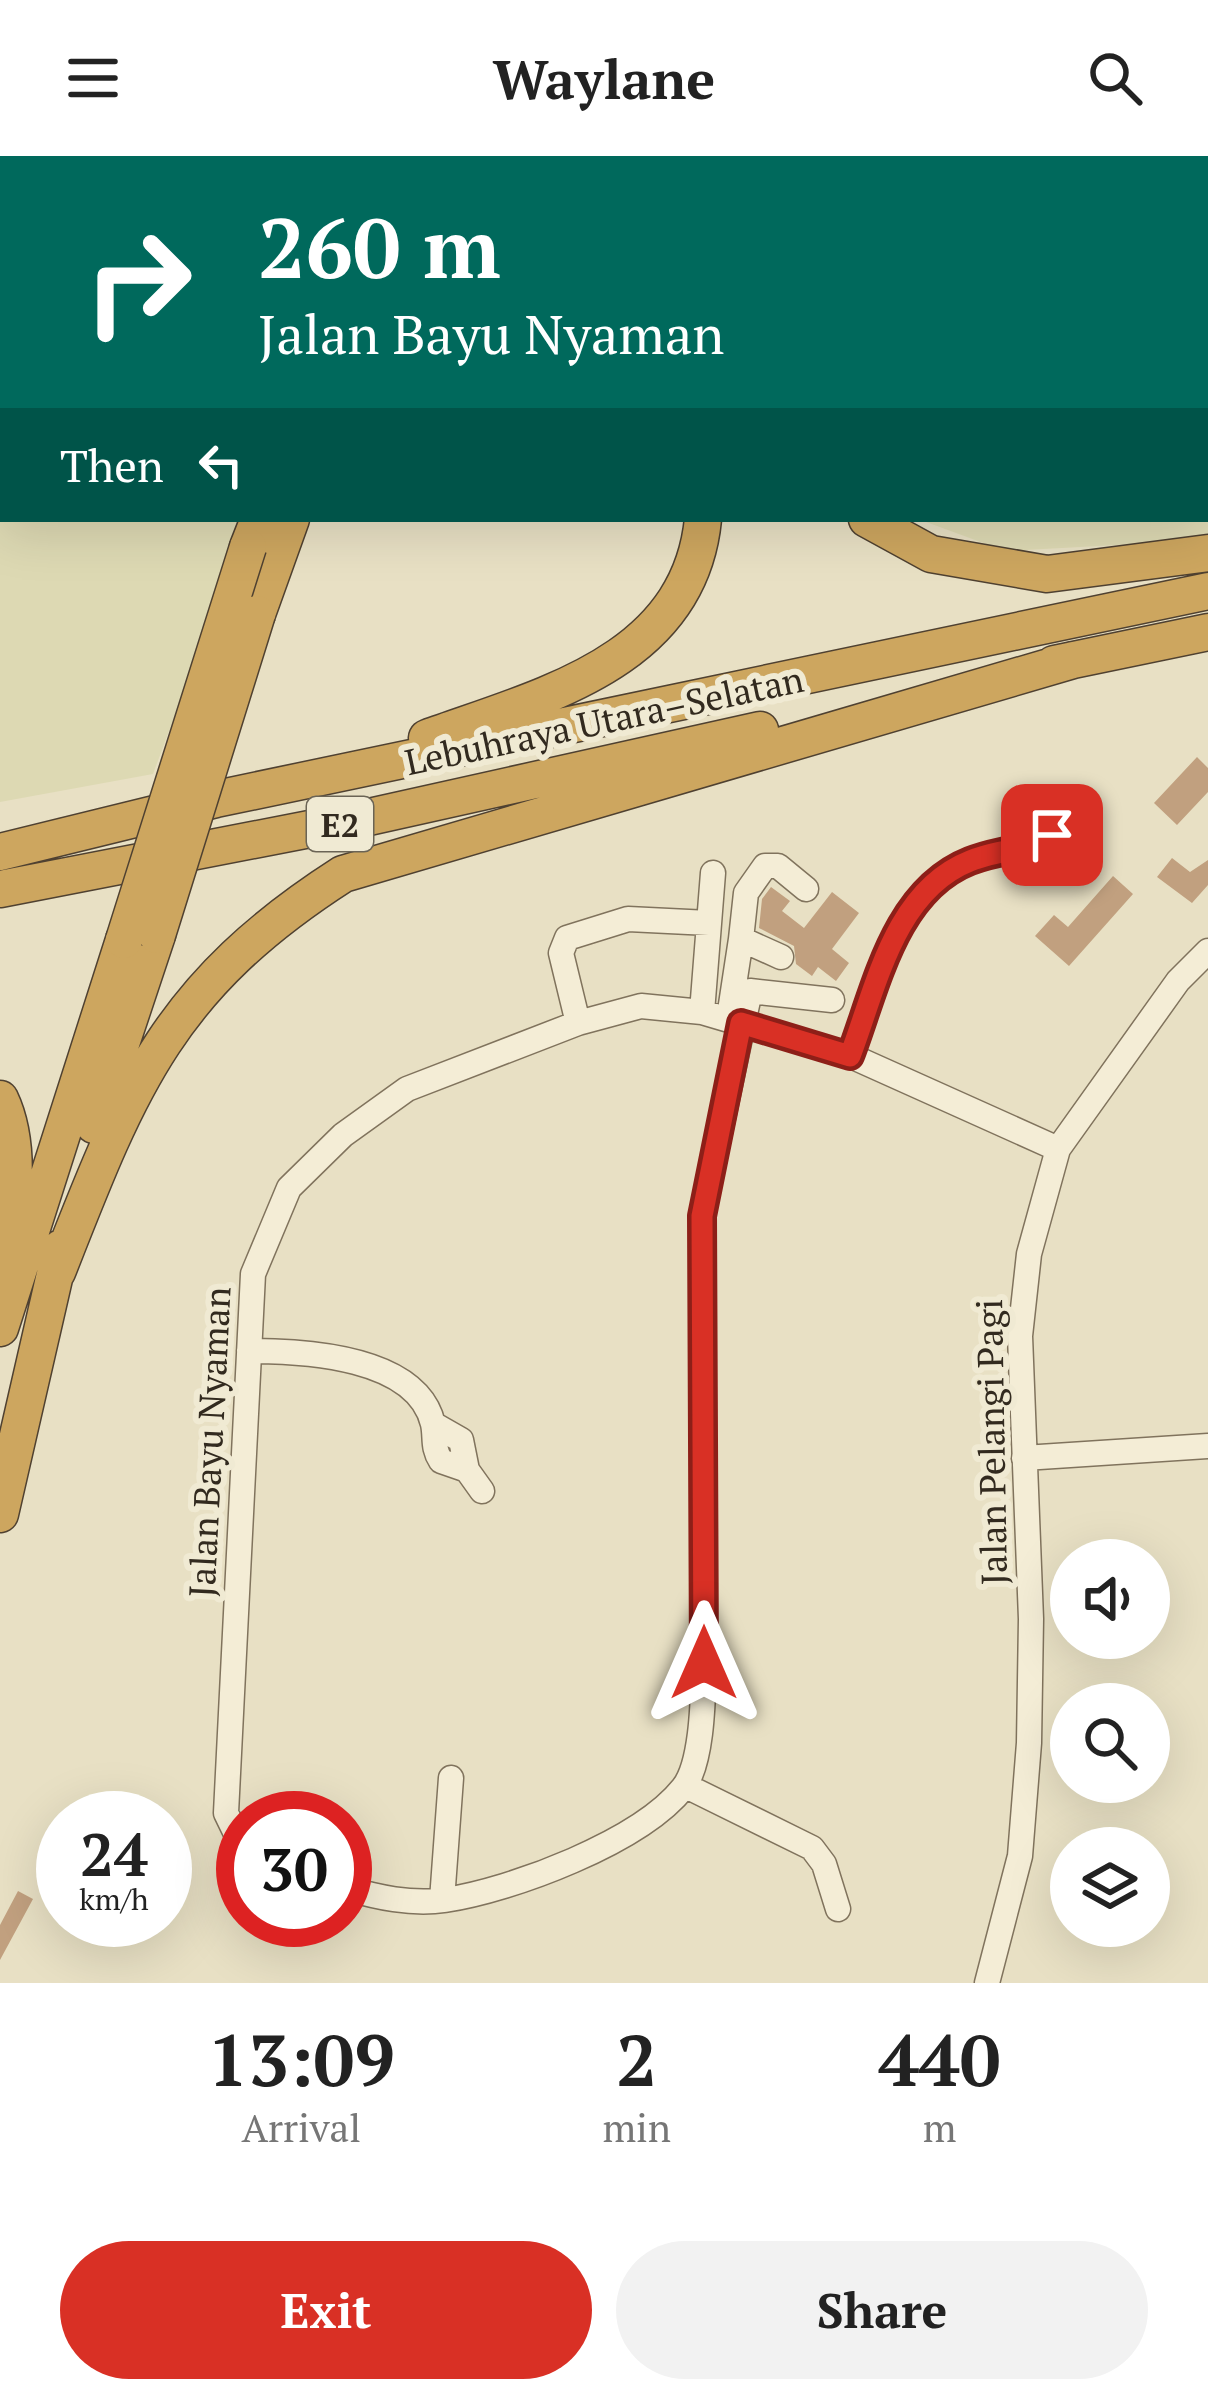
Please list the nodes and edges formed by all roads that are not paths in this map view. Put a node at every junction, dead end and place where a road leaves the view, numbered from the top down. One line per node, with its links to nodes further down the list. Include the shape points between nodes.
1 (290, 522): 16 (highway, bridge)
2 (702, 522): 9 (highway, via 677,595 622,658 584,681)
3 (872, 522): 5 (highway, via 931,554 1047,574)
4 (254, 533): 16 (highway, bridge)
5 (1208, 553)
6 (1208, 591): 9 (highway, Lebuhraya Utara–Selatan / E2)
7 (1208, 632): 8 (highway, Lebuhraya Utara–Selatan / E2)
8 (1073, 660): 13 (highway, Lebuhraya Utara–Selatan / E2, via 351,821); 28 (highway, via 343,874 248,944 158,1045 117,1118)
9 (346, 772): 11 (highway, Lebuhraya Utara–Selatan / E2)
10 (1052, 843): 25 (street, via 971,860 920,896 892,943)
11 (0, 852)
12 (713, 873): 15 (street)
13 (0, 889)
14 (806, 889): 17 (street, via 778,866 765,866 746,893)
15 (710, 923): 22 (street); 24 (street, via 628,919 567,938 561,953)
16 (141, 938): 28 (highway); 30 (highway)
17 (741, 938): 19 (street); 20 (street)
18 (1208, 951): 27 (street, Jalan Pelangi Pagi)
19 (781, 957)
20 (744, 989): 21 (street); 23 (street)
21 (832, 1000)
22 (702, 1012): 23 (street, Jalan Bayu Nyaman); 24 (street, Jalan Bayu Nyaman, via 641,1006)
23 (735, 1021): 25 (street, Jalan Bayu Nyaman); 37 (street, via 702,1216 704,1663)
24 (578, 1023): 31 (street, Jalan Bayu Nyaman, via 407,1089 343,1135 290,1188 253,1274)
25 (850, 1056): 27 (street, Jalan Bayu Nyaman)
26 (0, 1099): 29 (highway, via 10,1119 14,1192)
27 (1058, 1149): 33 (street, Jalan Pelangi Pagi, via 1023,1283)
28 (56, 1272): 35 (highway)
29 (0, 1282)
30 (0, 1328)
31 (249, 1351): 34 (street, via 358,1362 406,1387 433,1424 441,1461 467,1469); 38 (street, Jalan Bayu Nyaman)
32 (1208, 1446): 33 (street)
33 (1024, 1458): 42 (street, Jalan Pelangi Pagi, via 1029,1743 1020,1856)
34 (482, 1491)
35 (0, 1514)
36 (451, 1778): 40 (street)
37 (686, 1786): 40 (street, via 647,1820 581,1855); 41 (street, via 812,1848)
38 (227, 1791)
39 (372, 1895): 40 (street)
40 (442, 1900)
41 (838, 1909)
42 (987, 1983)

